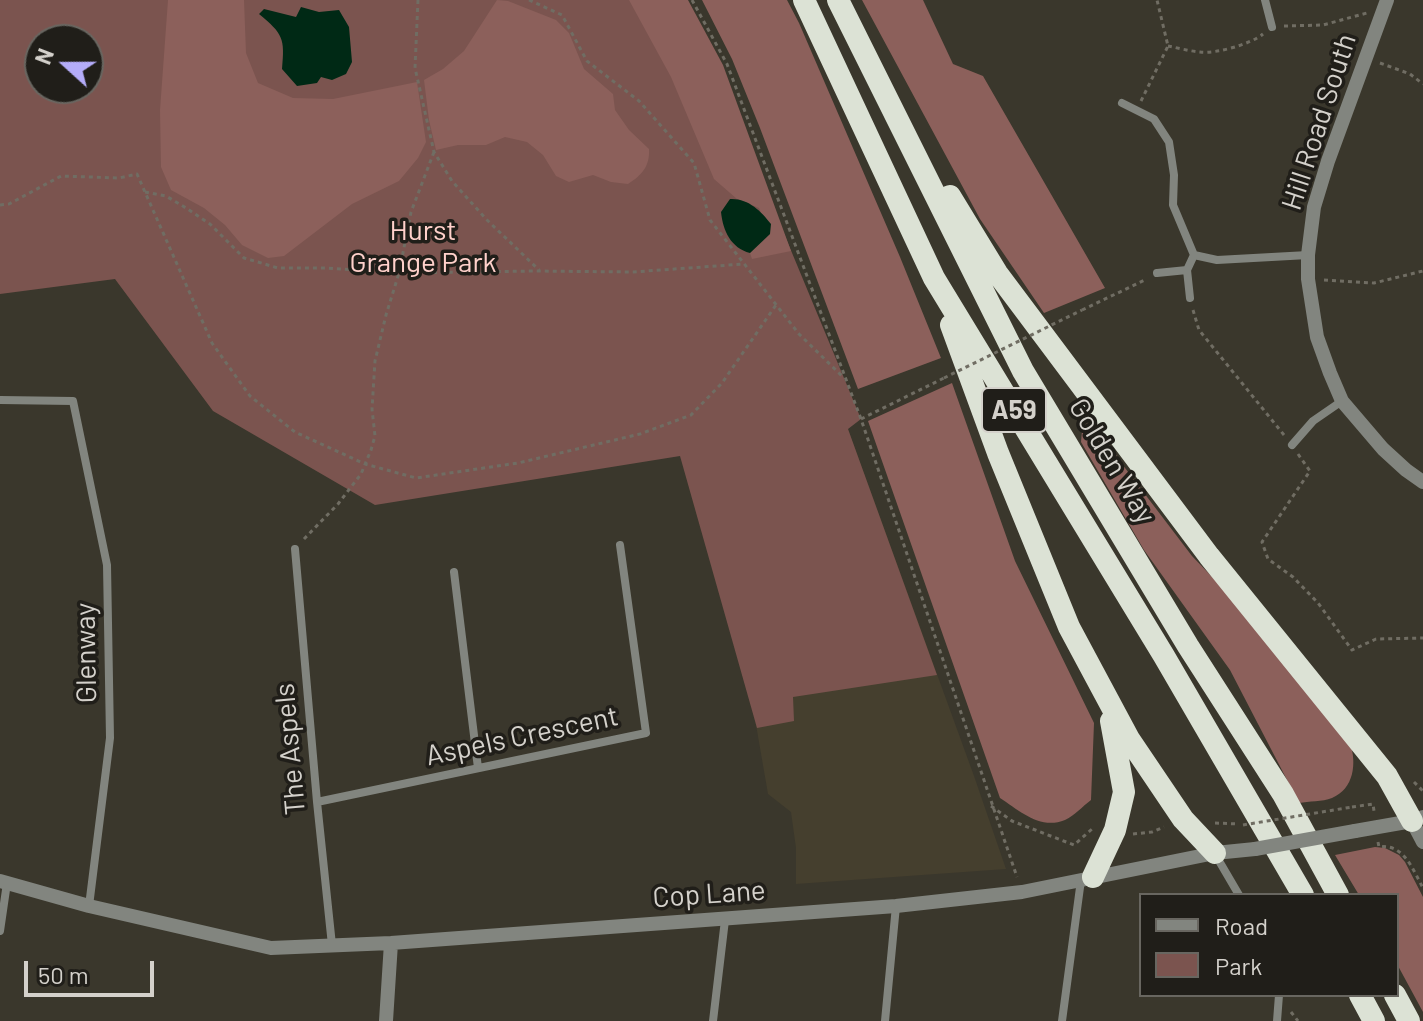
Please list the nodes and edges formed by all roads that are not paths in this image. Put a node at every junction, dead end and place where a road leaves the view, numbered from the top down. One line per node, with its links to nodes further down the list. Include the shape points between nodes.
1 (804, 0): 12 (highway, Golden Way / A59)
2 (838, 0): 6 (highway, Golden Way / A59)
3 (1265, 0): 5 (street)
4 (1385, 4): 9 (street, Hill Road South, via 1314,207)
5 (1272, 27)
6 (870, 66): 24 (highway, via 997,273 1209,556); 31 (highway, Golden Way / A59, via 1023,371 1283,794)
7 (1122, 103): 8 (street, via 1154,119 1169,142 1173,205)
8 (1194, 255): 9 (street, via 1217,260); 10 (street)
9 (1308, 255): 15 (street, Hill Road South, via 1317,337)
10 (1187, 270): 11 (street); 13 (street)
11 (1157, 273)
12 (934, 278): 21 (highway, via 1063,612); 30 (highway, Golden Way / A59)
13 (1190, 298)
14 (0, 400): 32 (street, Glenway, via 73,401 107,565 110,738)
15 (1342, 401): 16 (street, via 1313,421); 17 (street, Hill Road South, via 1383,449)
16 (1292, 445)
17 (1423, 482)
18 (620, 545): 22 (street, Aspels Crescent, via 646,733)
19 (295, 549): 23 (street, The Aspels)
20 (454, 572): 22 (street)
21 (1107, 697): 26 (highway, via 1183,819); 27 (highway, via 1124,792 1115,830)
22 (478, 768): 23 (street, Aspels Crescent)
23 (317, 802): 37 (street, The Aspels)
24 (1418, 819): 25 (street); 26 (street, Cop Lane, bridge)
25 (1423, 842)
26 (1215, 853): 27 (street, Cop Lane); 29 (street)
27 (1087, 878): 33 (street, Cop Lane, via 1022,892); 44 (street)
28 (4, 882): 32 (street, Cop Lane); 35 (street)
29 (1238, 893)
30 (1302, 893)
31 (1337, 893)
32 (89, 906): 37 (street, Cop Lane, via 271,948)
33 (896, 906): 34 (street, Cop Lane); 43 (street)
34 (725, 920): 36 (street, Cop Lane); 42 (street)
35 (0, 931)
36 (391, 943): 37 (street, Cop Lane); 41 (street)
37 (332, 945)
38 (1279, 997): 45 (street)
39 (1361, 997): 46 (highway)
40 (1396, 997): 47 (highway)
41 (386, 1021)
42 (713, 1021)
43 (885, 1021)
44 (1062, 1021)
45 (1277, 1021)
46 (1374, 1021)
47 (1409, 1021)

